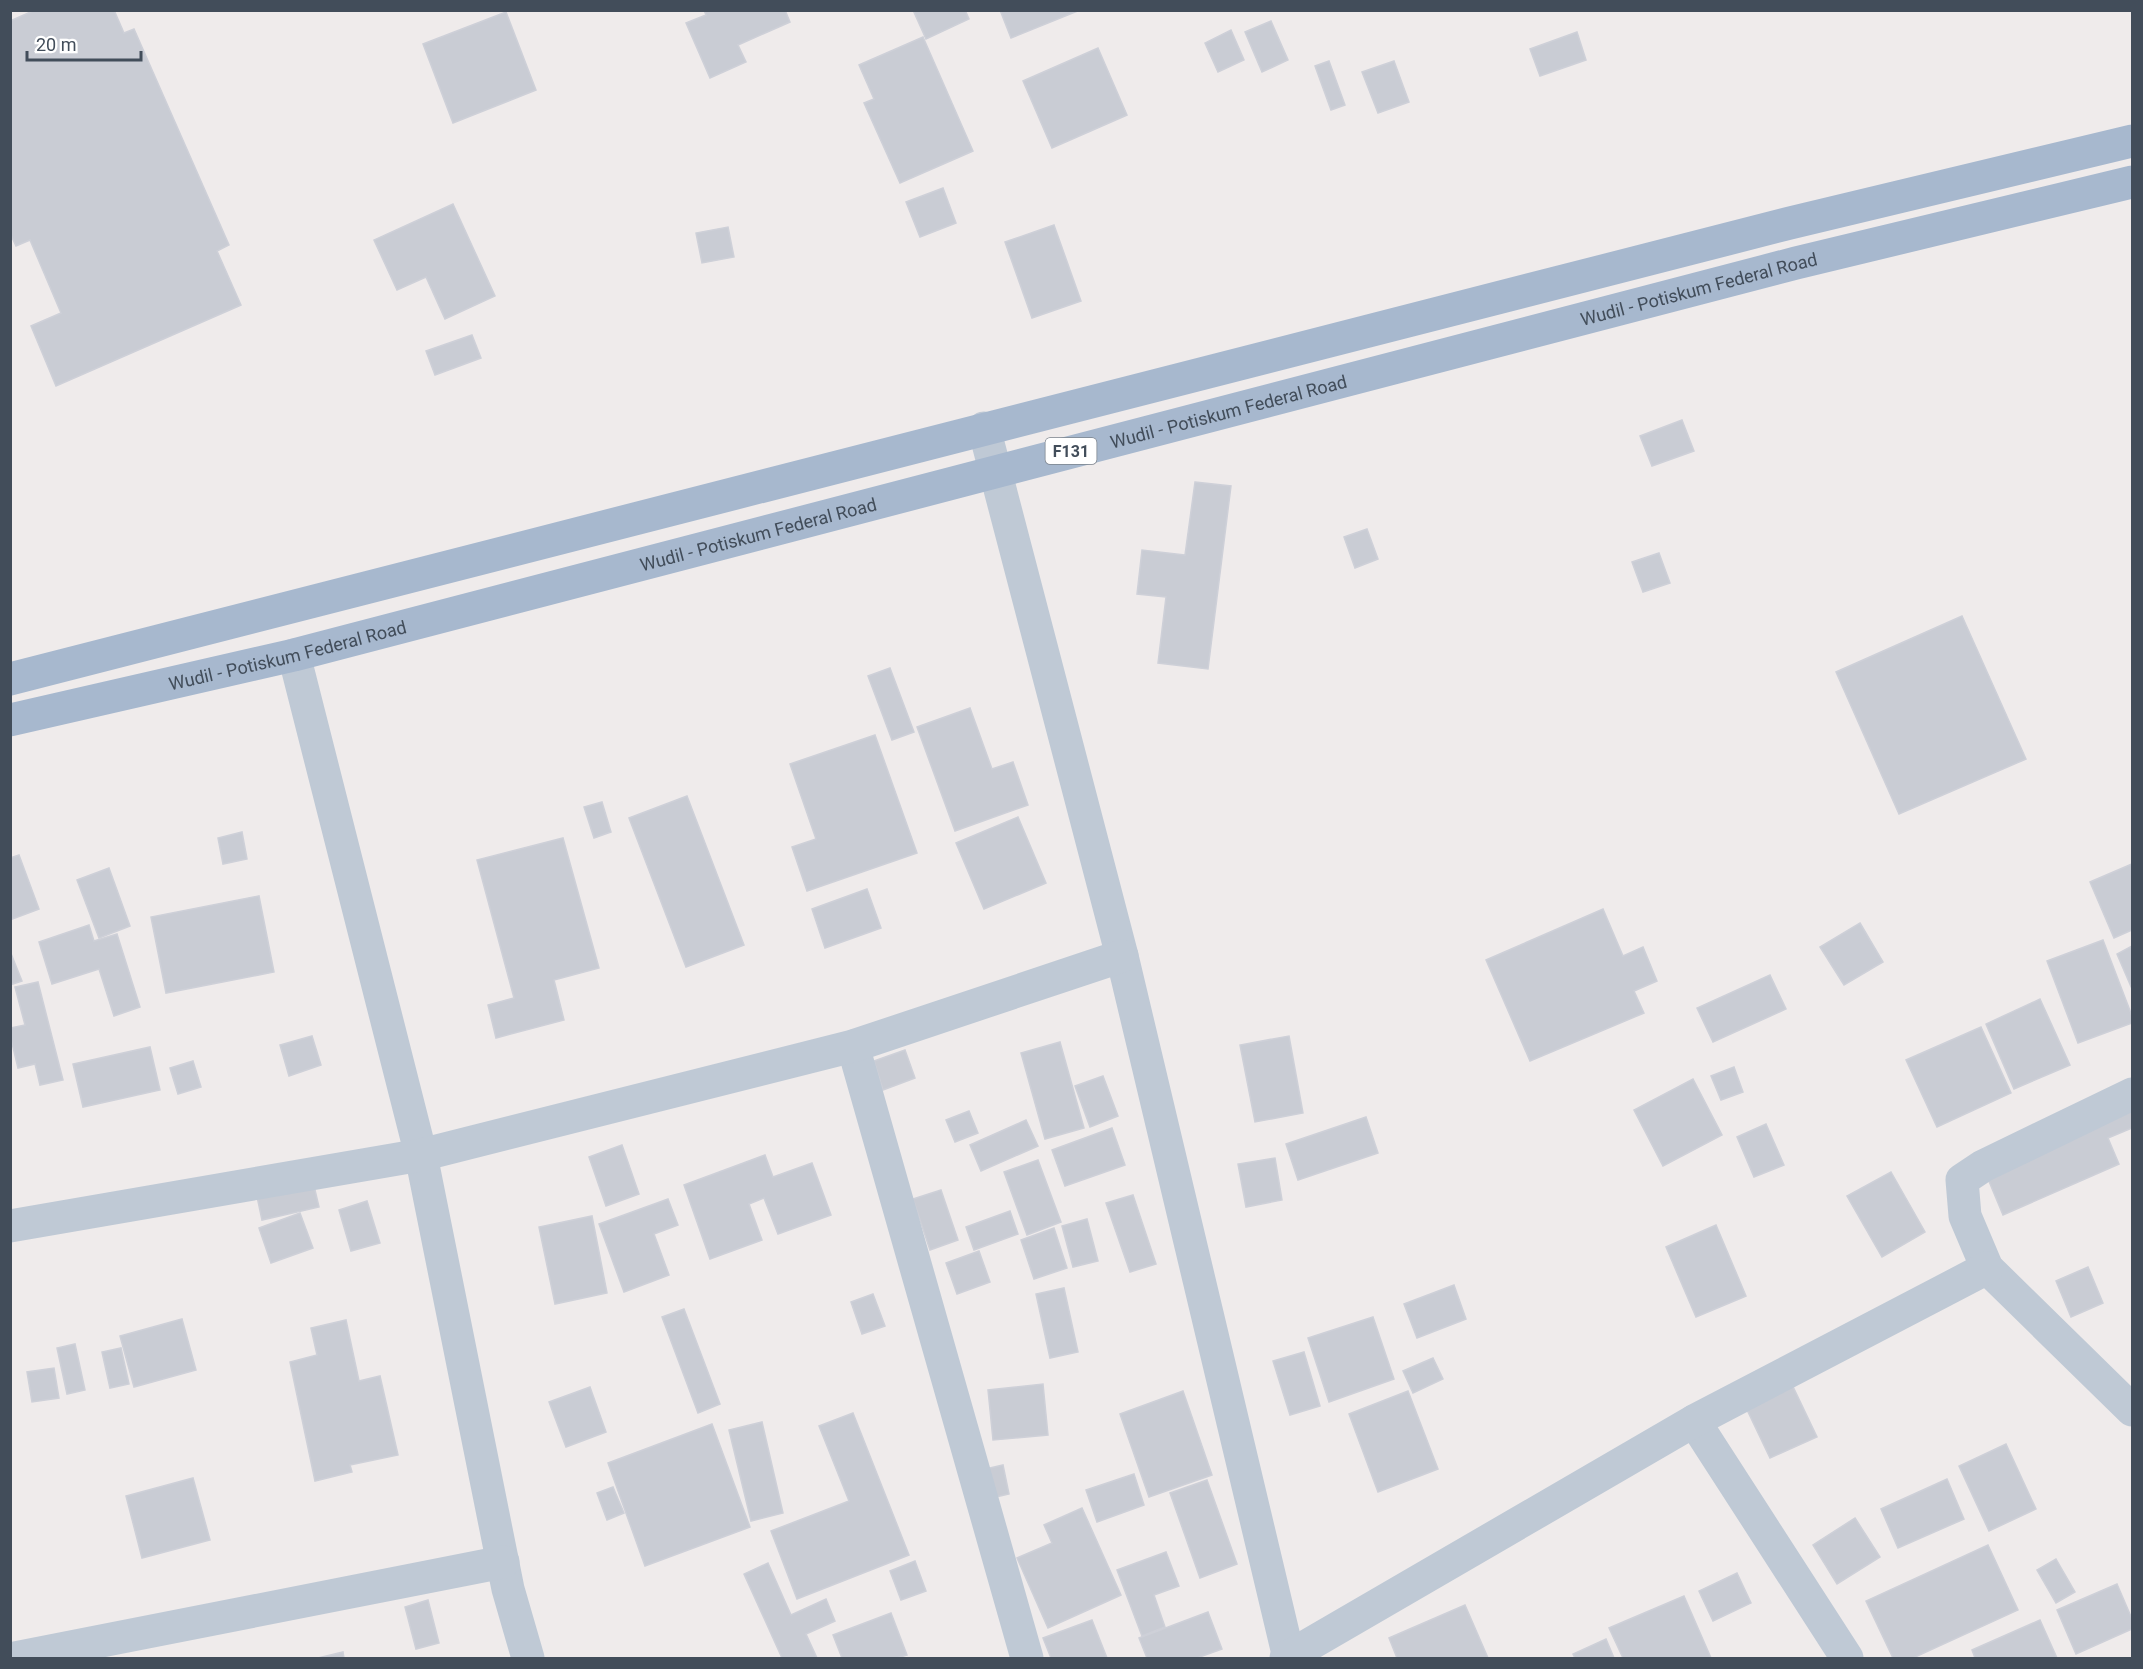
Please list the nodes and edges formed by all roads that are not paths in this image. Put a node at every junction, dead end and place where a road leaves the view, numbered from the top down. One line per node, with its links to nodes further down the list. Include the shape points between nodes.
1 (2133, 141): 3 (main road, F131, via 1790,223)
2 (2133, 182): 4 (main road, Wudil - Potiskum Federal Road / F131, via 1796,263)
3 (984, 428): 4 (street); 5 (main road, F131)
4 (995, 471): 6 (main road, Wudil - Potiskum Federal Road / F131); 10 (street)
5 (219, 627): 7 (main road); 8 (main road, F131)
6 (294, 655): 7 (main road, Wudil - Potiskum Federal Road / F131); 13 (street)
7 (230, 670): 9 (main road, Wudil - Potiskum Federal Road / F131)
8 (10, 679)
9 (10, 720)
10 (1122, 956): 11 (street); 19 (street)
11 (853, 1047): 13 (street); 22 (street)
12 (2133, 1094): 15 (street, via 1983,1166 1962,1180 1965,1216)
13 (421, 1155): 14 (street); 18 (street)
14 (10, 1226)
15 (1987, 1268): 16 (street); 17 (street)
16 (2133, 1410)
17 (1694, 1421): 19 (street); 23 (street)
18 (502, 1562): 20 (street); 21 (street)
19 (1288, 1658)
20 (15, 1659)
21 (528, 1659)
22 (1027, 1659)
23 (1847, 1659)

